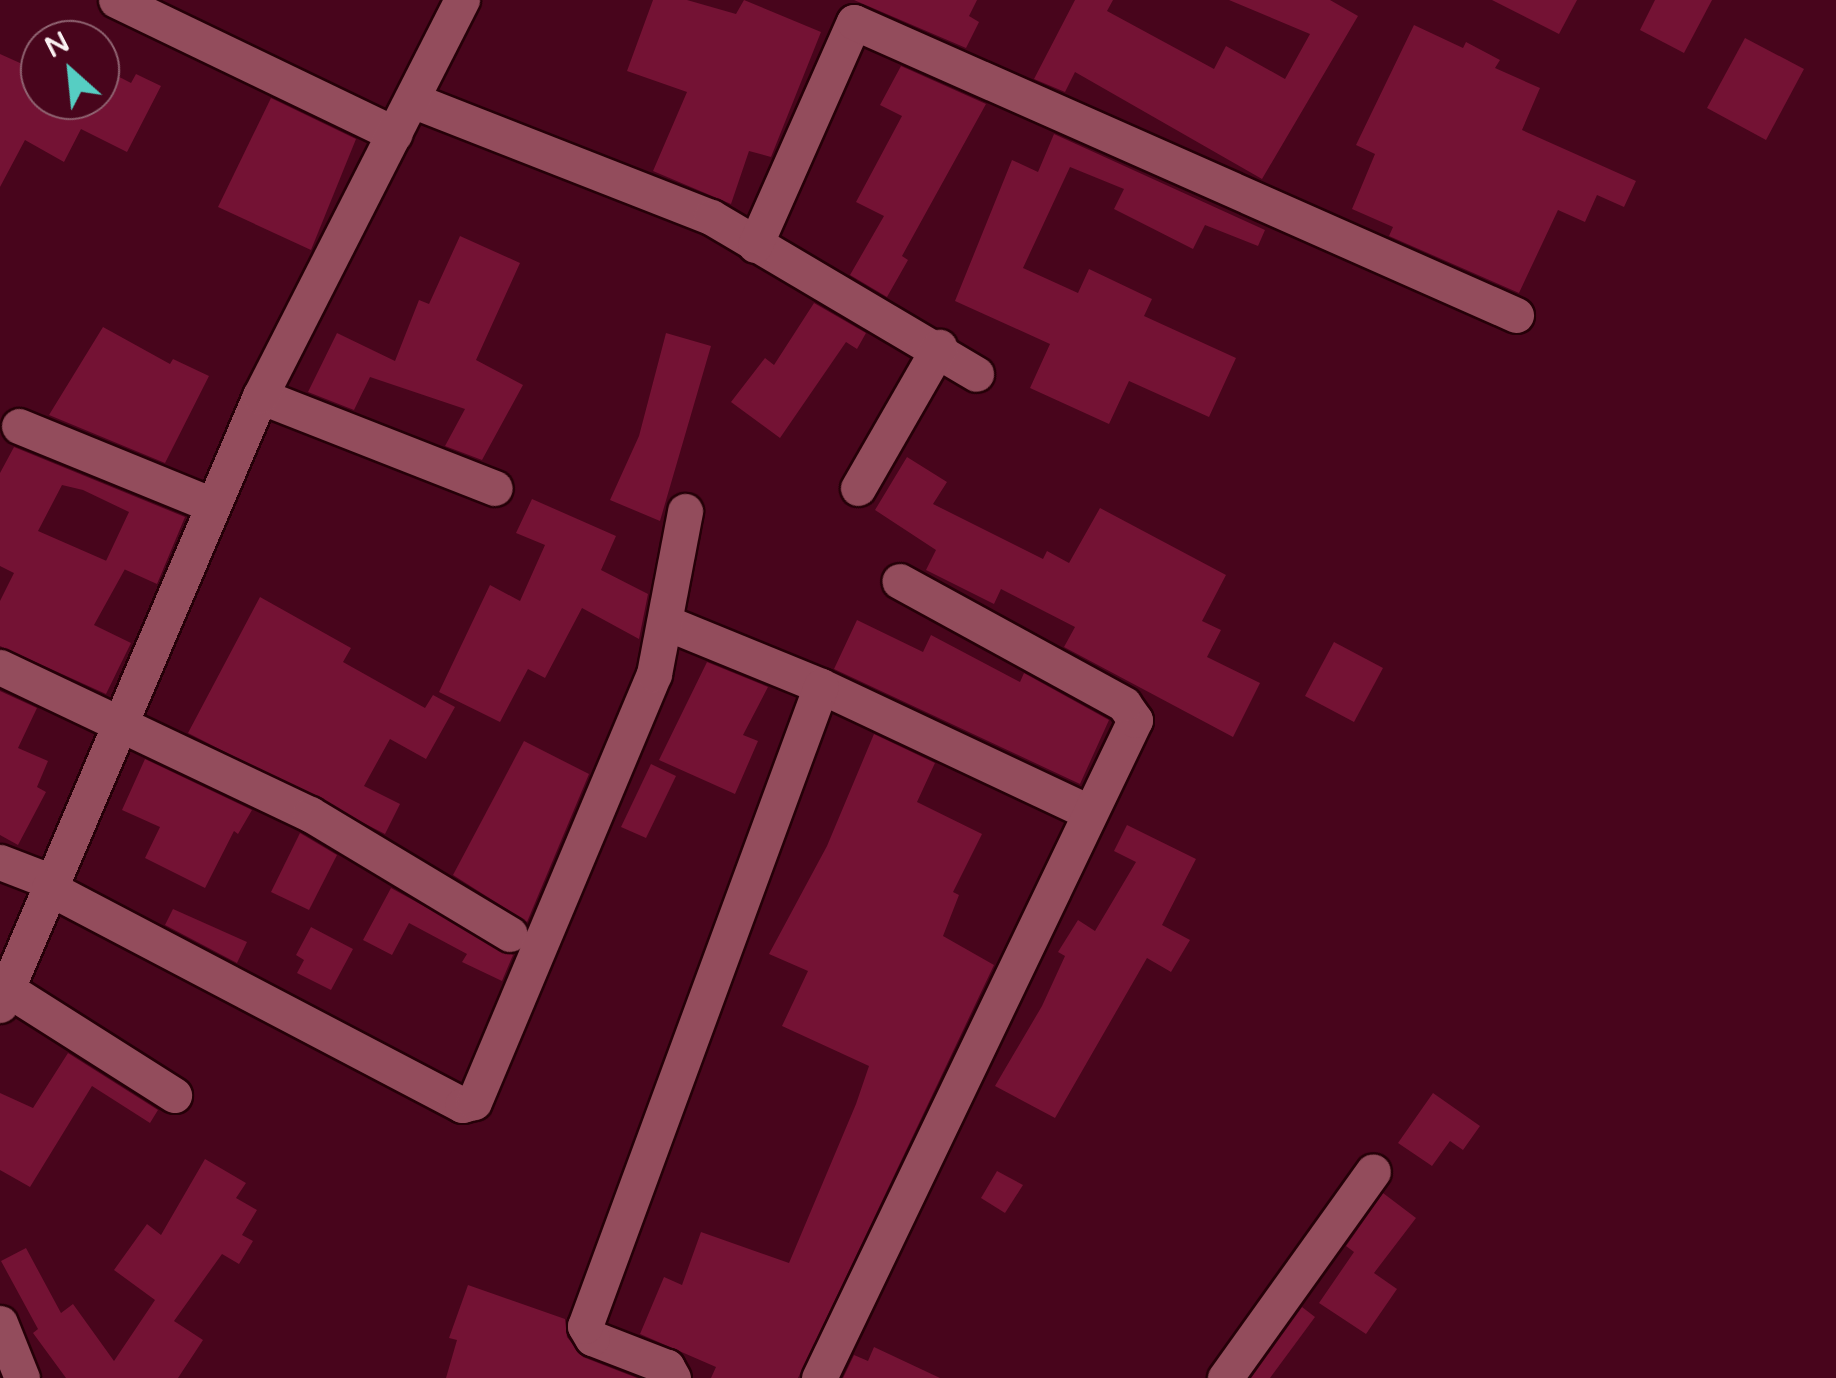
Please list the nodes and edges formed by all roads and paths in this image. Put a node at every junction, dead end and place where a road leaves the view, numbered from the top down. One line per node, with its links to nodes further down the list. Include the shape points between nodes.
1 (462, 0): 3 (street)
2 (119, 1): 4 (street)
3 (412, 100): 4 (street); 5 (street, via 712,217)
4 (394, 134): 9 (street)
5 (755, 245): 6 (street, via 854,22); 7 (street)
6 (1516, 315)
7 (939, 347): 8 (street); 12 (street)
8 (976, 374)
9 (260, 396): 11 (street); 13 (street)
10 (19, 426): 13 (street)
11 (495, 488)
12 (858, 488)
13 (214, 505): 19 (street)
14 (684, 511): 16 (street)
15 (899, 581): 20 (street, via 1133,710 1136,720)
16 (667, 623): 18 (street); 22 (street, via 654,674 474,1102 462,1105)
17 (0, 667): 19 (street)
18 (821, 686): 20 (street); 29 (street, via 585,1326 592,1338 667,1367)
19 (120, 724): 22 (street); 23 (street, via 310,814)
20 (1089, 812): 30 (street)
21 (0, 862): 22 (street)
22 (50, 885): 24 (street)
23 (510, 934)
24 (4, 997): 25 (street)
25 (174, 1094)
26 (1373, 1171): 31 (street)
27 (0, 1322): 28 (street)
28 (22, 1378)
29 (672, 1378)
30 (819, 1378)
31 (1225, 1378)

